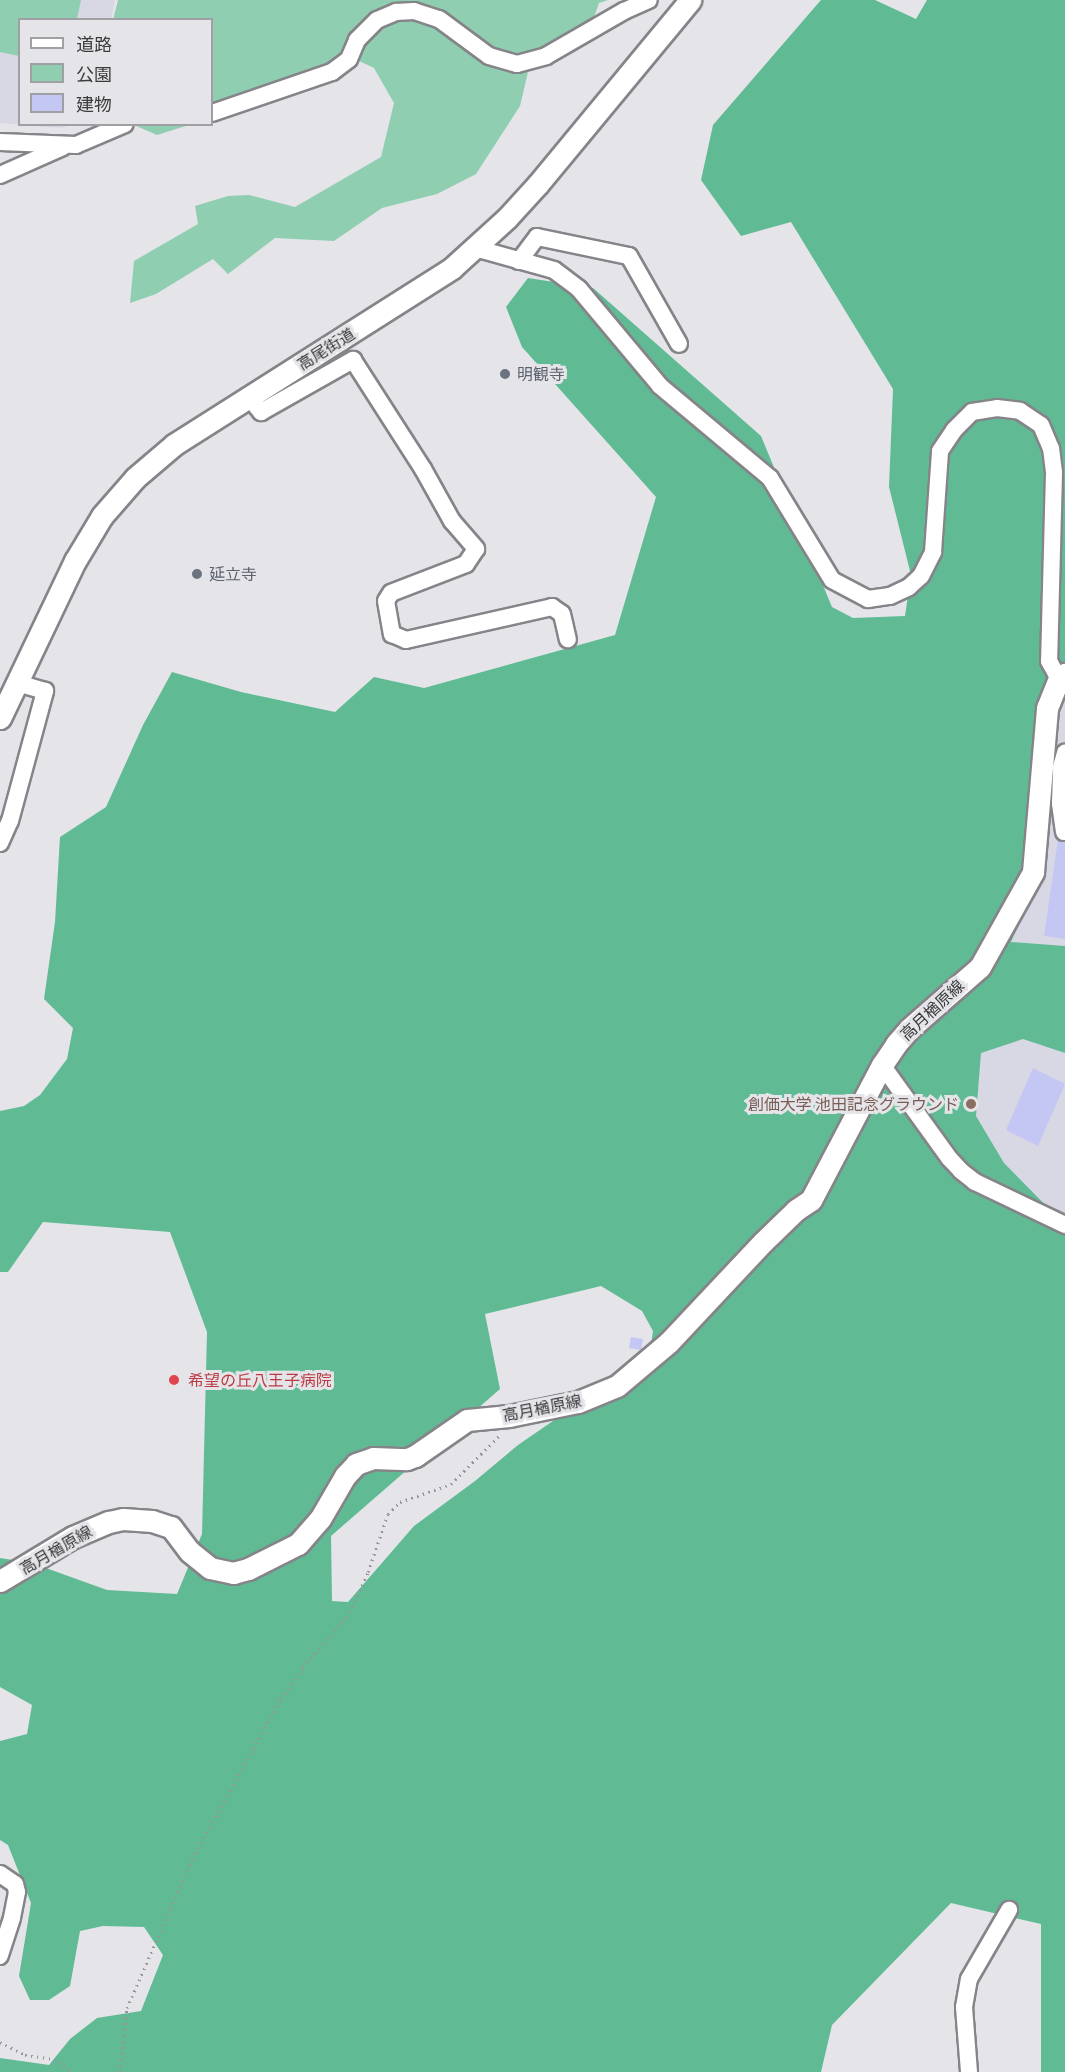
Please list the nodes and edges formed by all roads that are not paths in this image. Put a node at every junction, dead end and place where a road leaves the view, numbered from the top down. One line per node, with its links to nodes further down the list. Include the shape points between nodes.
1 (649, 0): 3 (street, via 546,56 516,64 489,57 439,19 414,10 396,12 377,20 357,40 349,59 332,72)
2 (690, 0): 8 (main road, 高尾街道, via 538,184)
3 (213, 113)
4 (120, 126): 6 (street, via 76,145)
5 (0, 142): 6 (street)
6 (66, 145): 7 (street)
7 (0, 175)
8 (475, 248): 9 (street); 11 (main road, 高尾街道, via 430,284)
9 (519, 261): 10 (street, via 537,237 629,256); 13 (street, via 554,270 579,289 660,386 770,478 832,579 868,599 890,596 921,576 933,552 940,451 954,430 972,412 997,408 1020,411 1041,425 1051,448 1054,472 1049,661)
10 (679, 344)
11 (248, 396): 12 (street, via 261,412 353,360 452,521 476,549 466,564 391,593 386,601 392,634 406,640 552,607 562,614); 14 (main road, 高尾街道, via 175,444 135,478 102,516 75,561)
12 (568, 639)
13 (1062, 677): 19 (main road, 高月楢原線, via 1047,708 1034,872 980,967 909,1029)
14 (17, 683): 15 (main road, 高尾街道); 18 (street, via 45,691 10,821)
15 (0, 718)
16 (1065, 753): 17 (street, via 1060,767)
17 (1064, 832)
18 (0, 843)
19 (882, 1065): 20 (street, via 961,1171 975,1182); 21 (main road, 高月楢原線, via 812,1200 763,1242 669,1342 617,1386 599,1395 509,1416 467,1420 407,1459 373,1458 356,1464 320,1519 298,1544 248,1569 233,1573 210,1568 200,1563 171,1527 152,1521 123,1520 73,1537)
20 (1065, 1225)
21 (0, 1581)
22 (0, 1874): 24 (street, via 15,1884 16,1892)
23 (1009, 1910): 25 (street, via 969,1979 964,2007)
24 (0, 1956)
25 (969, 2072)

